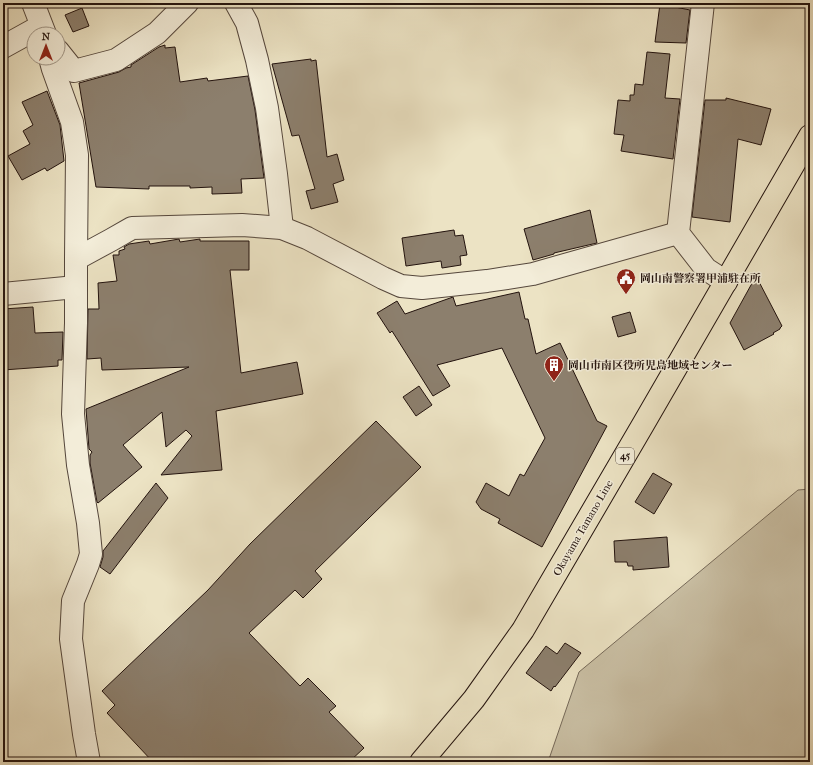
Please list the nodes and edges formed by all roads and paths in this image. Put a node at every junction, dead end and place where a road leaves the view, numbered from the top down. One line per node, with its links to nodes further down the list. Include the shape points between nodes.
1 (33, 3): 5 (street)
2 (187, 3): 8 (street, via 157,33 116,60 74,71)
3 (236, 3): 11 (street, via 247,23 258,67 274,160)
4 (703, 3): 12 (street)
5 (42, 26)
6 (26, 37): 7 (street)
7 (3, 47)
8 (66, 61)
9 (52, 66): 13 (street, via 72,122 77,155)
10 (810, 136): 14 (main road, Okayama Tamano Line / 45)
11 (282, 228): 12 (street, via 401,286 422,288 533,274); 13 (street, via 242,225 132,228)
12 (678, 233): 14 (street, via 706,269)
13 (76, 259): 15 (street)
14 (726, 282): 18 (main road, Okayama Tamano Line / 45, via 523,630 474,699)
15 (76, 287): 16 (street); 17 (street, via 73,414 90,554 73,601 71,639)
16 (3, 294)
17 (89, 762)
18 (421, 762)

